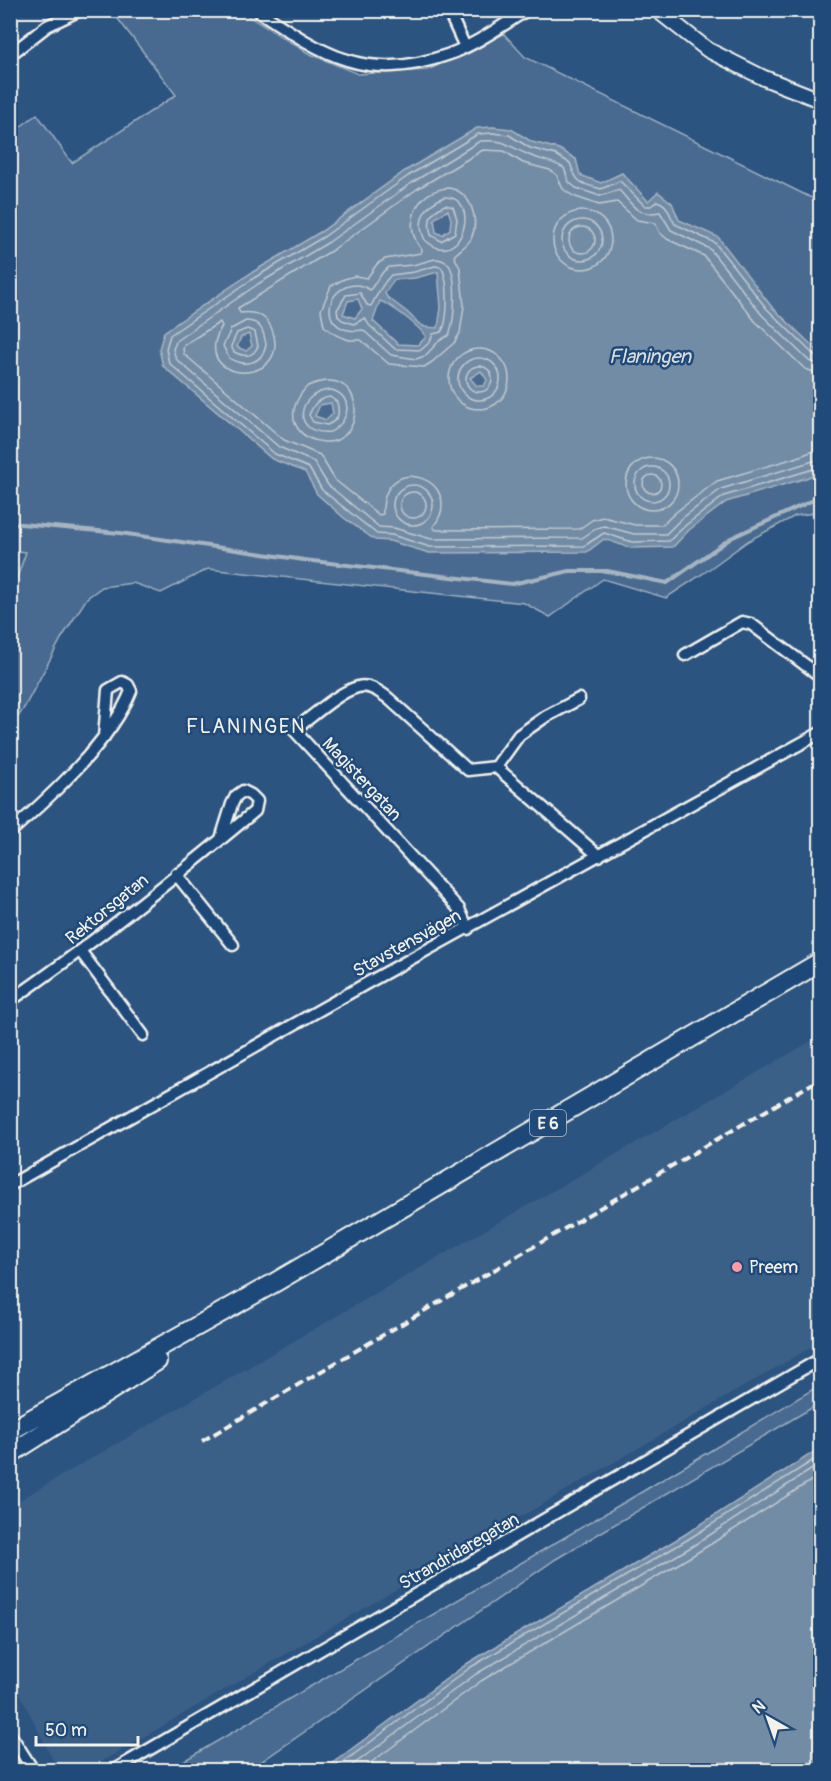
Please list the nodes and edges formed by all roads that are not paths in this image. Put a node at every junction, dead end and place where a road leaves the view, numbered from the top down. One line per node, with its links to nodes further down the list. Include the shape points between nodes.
1 (80, 10): 7 (street, via 47,26)
2 (257, 10): 6 (street, via 306,42 344,60 376,67 401,67 449,55)
3 (448, 10): 6 (street)
4 (527, 10): 6 (street)
5 (657, 10): 8 (street, via 708,51)
6 (465, 46)
7 (10, 54)
8 (820, 100)
9 (685, 656): 10 (street, via 742,622 751,624)
10 (820, 676)
11 (579, 699): 14 (street, via 519,735)
12 (820, 733): 17 (street, Stavstensvägen)
13 (104, 736): 15 (street, via 72,774)
14 (496, 767): 17 (street); 19 (street, Magistergatan, via 468,770 375,688 359,687 334,699 294,730 459,909)
15 (10, 832)
16 (221, 839): 18 (street, Rektorsgatan)
17 (599, 856): 19 (street, Stavstensvägen)
18 (177, 874): 20 (street); 21 (street, Rektorsgatan)
19 (468, 929): 25 (street, Stavstensvägen)
20 (233, 945)
21 (81, 951): 23 (street, Rektorsgatan); 24 (street)
22 (820, 962): 26 (highway, E 6)
23 (10, 1001)
24 (143, 1035)
25 (12, 1180)
26 (274, 1283): 28 (highway, E 6); 31 (highway, E 6)
27 (820, 1359): 34 (street, Strandridaregatan)
28 (60, 1402): 29 (highway); 30 (highway, E 6)
29 (10, 1426)
30 (10, 1431)
31 (10, 1454)
32 (10, 1734): 33 (street)
33 (33, 1770)
34 (114, 1770)

